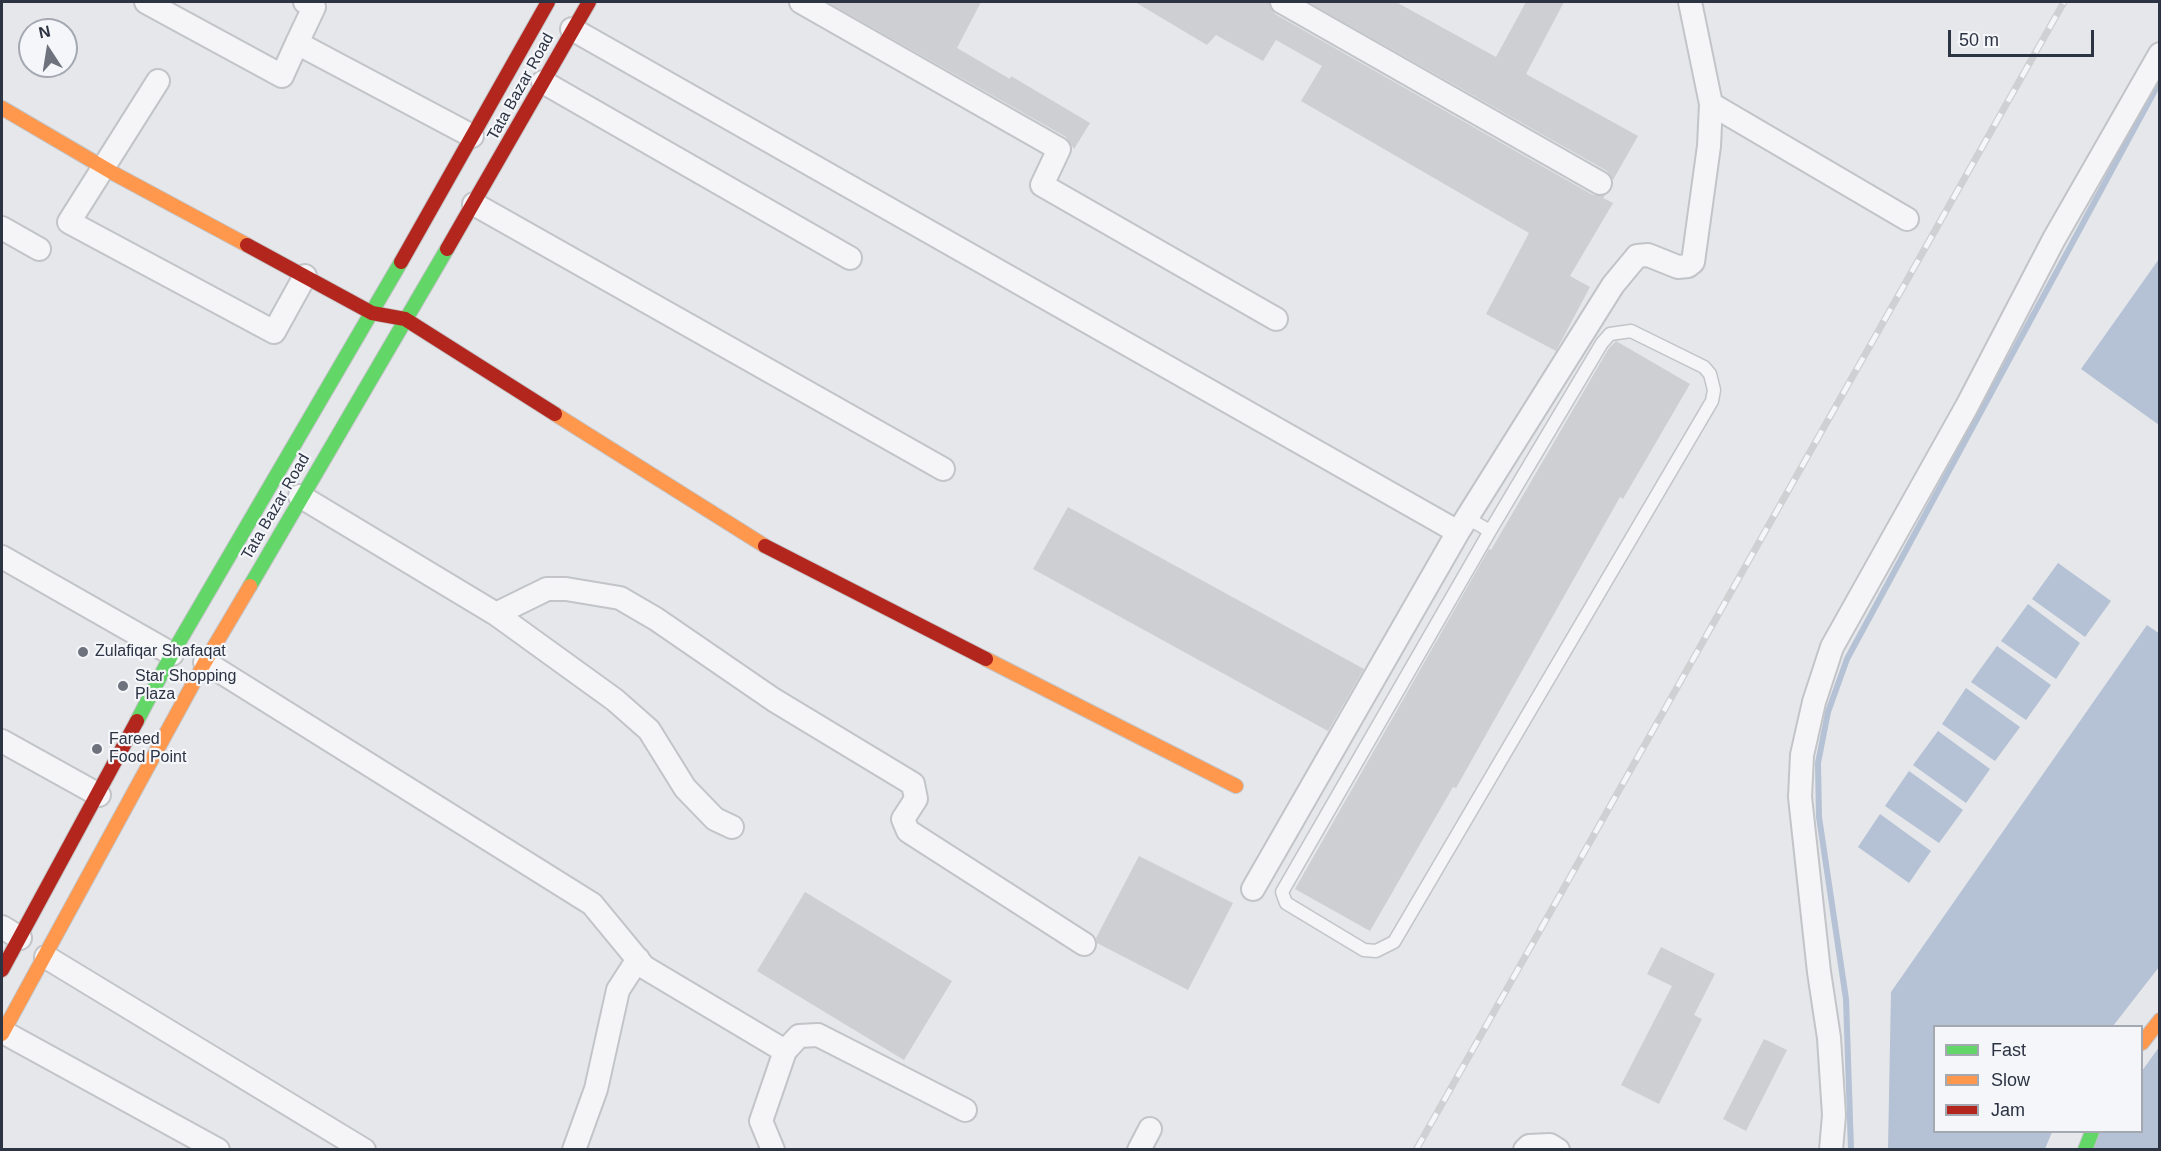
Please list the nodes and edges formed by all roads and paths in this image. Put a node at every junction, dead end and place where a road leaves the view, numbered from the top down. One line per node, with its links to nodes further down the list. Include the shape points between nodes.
1 (146, 2): 9 (street, via 282,76)
2 (305, 2): 9 (street, via 314,7)
3 (548, 2): 15 (street, Tata Bazar Road)
4 (589, 2): 8 (street, Tata Bazar Road)
5 (801, 2): 25 (street, via 1059,149 1042,185)
6 (1282, 2): 17 (street)
7 (1690, 2): 13 (street)
8 (572, 29): 12 (street, Tata Bazar Road); 29 (street)
9 (297, 42): 15 (street)
10 (2160, 54): 59 (street, via 2054,239 1967,406 1832,647 1814,702 1802,755 1800,797 1829,1038 1834,1115)
11 (158, 81): 16 (street)
12 (543, 82): 18 (street, Tata Bazar Road); 22 (street)
13 (1711, 104): 19 (street); 29 (street, via 1693,262 1678,267 1648,255 1634,258 1594,311)
14 (2, 108): 16 (street)
15 (472, 136): 24 (street, Tata Bazar Road)
16 (104, 167): 23 (street); 23 (street, via 69,222 274,332)
17 (1600, 183)
18 (474, 204): 26 (street, Tata Bazar Road); 27 (street)
19 (1907, 219)
20 (2, 228): 21 (street)
21 (39, 249)
22 (850, 258)
23 (305, 276): 24 (street)
24 (372, 313): 26 (street); 33 (street, Tata Bazar Road)
25 (1276, 319)
26 (405, 320): 28 (street, Tata Bazar Road); 36 (street, via 761,544)
27 (943, 469)
28 (300, 496): 32 (street); 34 (street, Tata Bazar Road)
29 (1462, 525): 30 (lane); 39 (street)
30 (1490, 531): 30 (lane, via 1282,892 1286,903 1365,950 1376,951 1394,942 1712,401 1710,374 1704,367 1631,331 1610,334)
31 (2, 557): 33 (street)
32 (496, 614): 38 (street, via 615,700 649,730 686,788 716,819); 41 (street, via 547,589 620,598 774,700 913,784 916,799 903,819 908,831)
33 (172, 654): 37 (street, Tata Bazar Road)
34 (205, 662): 42 (street, Tata Bazar Road); 43 (street, via 592,904)
35 (2, 741): 37 (street)
36 (1236, 786)
37 (99, 795): 40 (street, Tata Bazar Road)
38 (732, 827)
39 (1253, 889)
40 (11, 933): 44 (street, Tata Bazar Road)
41 (1084, 944)
42 (46, 957): 46 (street, Tata Bazar Road); 53 (street)
43 (638, 959): 48 (street, via 644,967); 54 (street, via 618,990 596,1089)
44 (2, 970)
45 (2160, 1020): 47 (street)
46 (2, 1033): 52 (street)
47 (2143, 1042)
48 (785, 1051): 49 (street, via 799,1036 818,1035); 55 (street, via 761,1121)
49 (964, 1110)
50 (1150, 1129): 56 (street)
51 (2091, 1133): 60 (street)
52 (218, 1149)
53 (364, 1149)
54 (574, 1149)
55 (773, 1149)
56 (1139, 1149)
57 (1525, 1149): 58 (street, via 1550,1145)
58 (1558, 1149)
59 (1831, 1149)
60 (2085, 1149)

